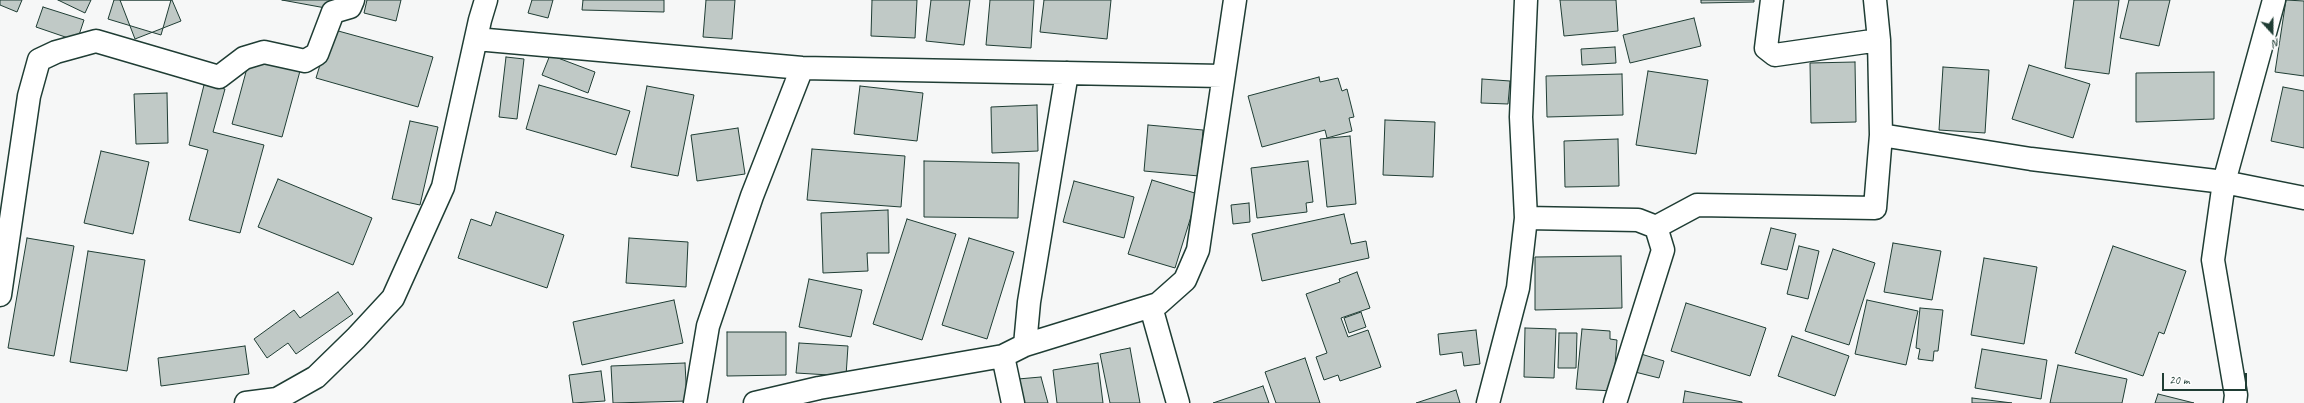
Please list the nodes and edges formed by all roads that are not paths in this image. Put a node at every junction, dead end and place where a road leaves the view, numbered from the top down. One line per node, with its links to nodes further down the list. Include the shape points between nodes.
1 (354, 0): 18 (street, via 350,7 333,12 317,54 305,61 264,52 244,58 219,77 96,41 56,52 40,60 29,96)
2 (486, 0): 8 (street)
3 (1235, 0): 12 (street)
4 (1526, 0): 16 (street, via 1521,117)
5 (1772, 0): 9 (street, via 1766,48 1775,55)
6 (1875, 0): 9 (street)
7 (2274, 0): 14 (street)
8 (476, 39): 10 (street); 22 (street, via 443,187 393,298 316,377)
9 (1879, 40): 13 (street)
10 (802, 68): 11 (street); 24 (street, via 752,196 708,326)
11 (1067, 73): 12 (street); 20 (street, via 1029,302)
12 (1222, 76): 19 (street, via 1198,250 1185,280 1158,304)
13 (1881, 135): 14 (street, via 2032,159); 17 (street, via 1876,208 1697,205)
14 (2224, 182): 15 (street); 30 (street, via 2213,260 2236,395)
15 (2304, 198)
16 (1526, 218): 17 (street, via 1638,220); 28 (street, via 1518,288)
17 (1656, 227): 29 (street, via 1663,250)
18 (0, 295)
19 (1151, 307): 20 (street); 27 (street)
20 (1025, 345): 21 (street)
21 (1003, 356): 25 (street, via 819,388); 26 (street)
22 (280, 402): 23 (street)
23 (246, 403)
24 (695, 403)
25 (755, 403)
26 (1013, 403)
27 (1178, 403)
28 (1488, 403)
29 (1615, 403)
30 (2235, 403)

